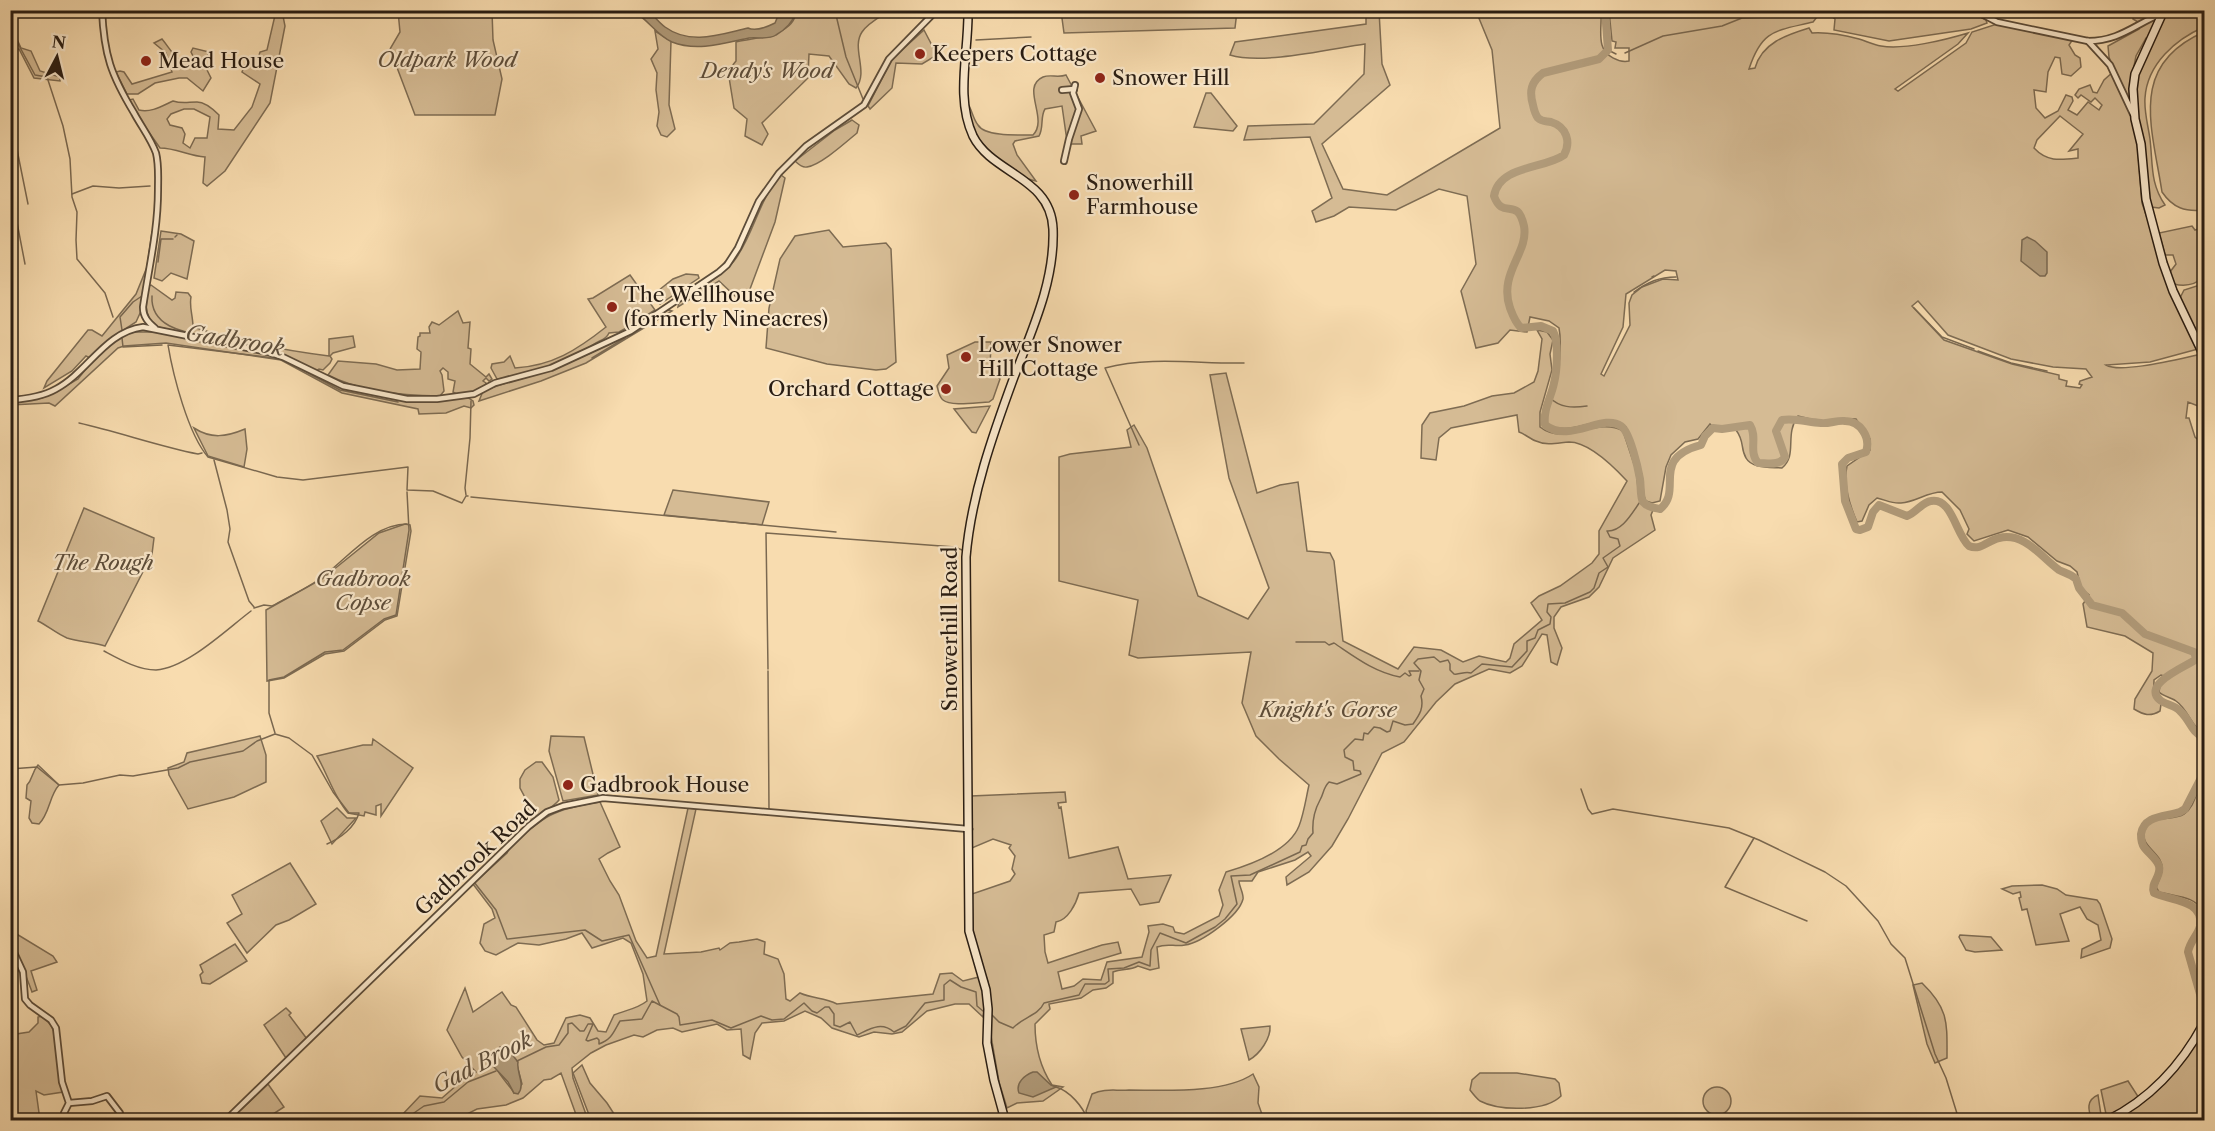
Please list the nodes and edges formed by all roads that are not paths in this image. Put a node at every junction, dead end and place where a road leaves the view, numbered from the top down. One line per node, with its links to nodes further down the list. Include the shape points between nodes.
1 (102, 10): 10 (street, via 109,64 156,153 157,227)
2 (937, 10): 12 (street, via 889,59 864,105 806,146 779,174 759,201 735,255 719,272 631,331 551,368 495,383 474,394 406,399 343,386 268,352)
3 (968, 10): 15 (street, Snowerhill Road, via 964,88 970,129 984,151 1039,195 1053,226 1050,272 1004,404 968,537)
4 (1974, 10): 6 (street, via 1996,22)
5 (2163, 12): 6 (street, via 2119,36); 8 (street, via 2135,74)
6 (2088, 40): 8 (street, via 2110,65)
7 (1062, 90): 9 (street, via 1074,87 1079,109)
8 (2135, 118): 13 (street, via 2146,199 2163,263)
9 (1064, 161)
10 (143, 314): 11 (street); 12 (street)
11 (135, 328): 12 (street); 14 (street, via 113,339 56,390)
12 (155, 328)
13 (2205, 356)
14 (10, 400)
15 (968, 829): 21 (street, Gadbrook Road, via 618,798 556,808 522,832); 22 (street, Snowerhill Road, via 969,931 986,990 987,1043)
16 (10, 944): 18 (street, via 23,972 26,999 56,1028 62,1082)
17 (2204, 1025): 23 (street, via 2158,1085)
18 (69, 1103): 19 (street); 20 (street, via 107,1096)
19 (65, 1120)
20 (121, 1120)
21 (226, 1120)
22 (1005, 1120)
23 (2108, 1120)

